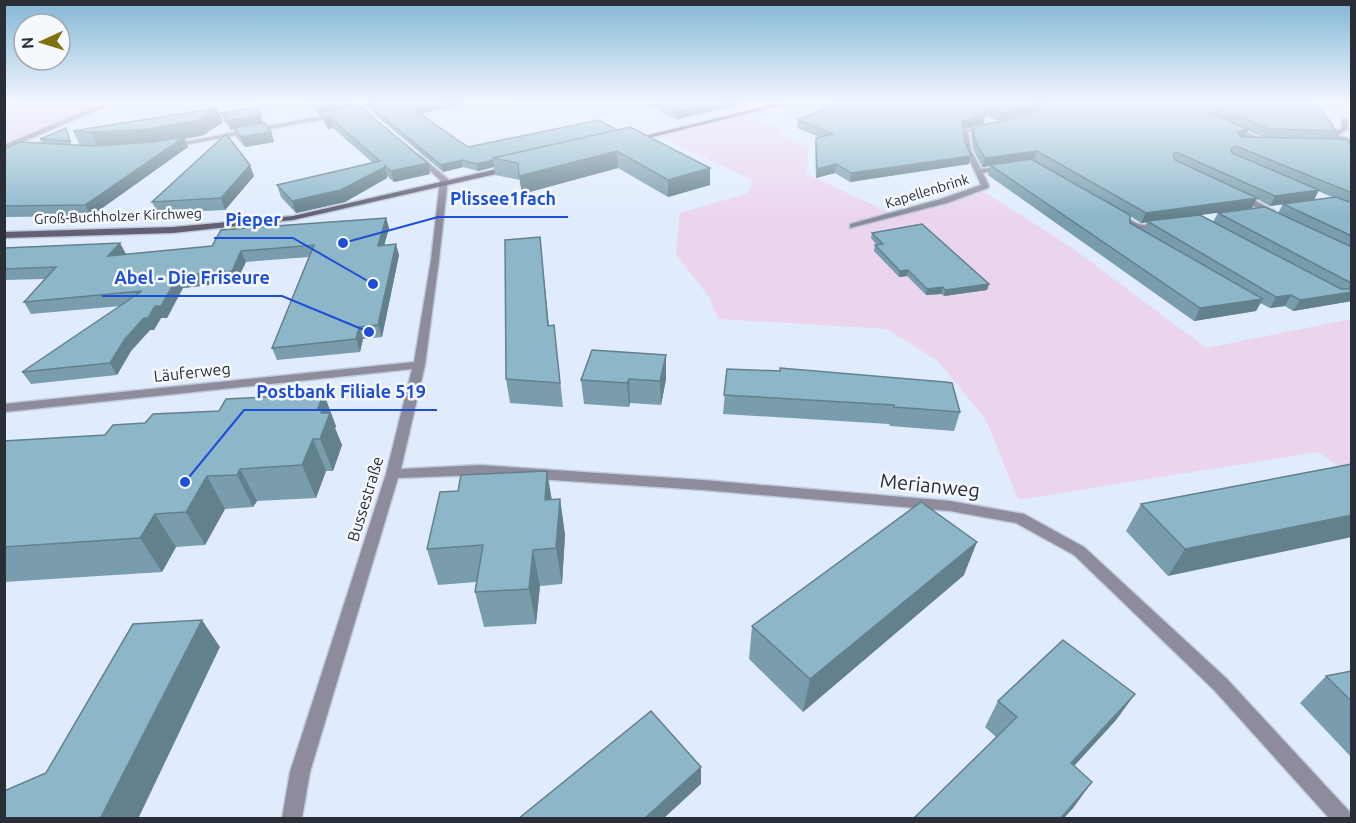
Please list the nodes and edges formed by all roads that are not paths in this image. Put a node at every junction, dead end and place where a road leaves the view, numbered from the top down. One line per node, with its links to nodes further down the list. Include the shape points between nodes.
1 (25, 139): 13 (street)
2 (206, 139): 12 (street)
3 (633, 139): 8 (street)
4 (966, 139): 18 (street, Kapellenbrink)
5 (1259, 139): 6 (street)
6 (1263, 141): 7 (street); 9 (street)
7 (1274, 141)
8 (622, 142)
9 (1246, 142)
10 (1329, 143): 11 (street)
11 (1352, 144)
12 (169, 146)
13 (5, 148): 14 (street)
14 (29, 149)
15 (408, 149): 19 (street, via 444,179)
16 (522, 166): 19 (street, Groß-Buchholzer Kirchweg)
17 (1020, 166): 18 (street)
18 (977, 172): 26 (street, Kapellenbrink, via 985,186)
19 (444, 184): 28 (street, Groß-Buchholzer Kirchweg, via 293,218 173,230); 30 (street, Bussestraße)
20 (1228, 191): 24 (street)
21 (1281, 210): 24 (street)
22 (1110, 211): 27 (street)
23 (1252, 214): 24 (street)
24 (1268, 214)
25 (1164, 225): 27 (street)
26 (853, 226)
27 (1140, 228): 29 (street, via 1130,230)
28 (4, 235)
29 (1146, 238)
30 (419, 365): 31 (street, Läuferweg); 32 (street, Bussestraße)
31 (4, 408)
32 (393, 474): 33 (street, Bussestraße, via 300,772); 34 (street, Merianweg, via 480,470 680,483 950,506 1019,518 1079,551 1220,684)
33 (292, 819)
34 (1342, 819)

